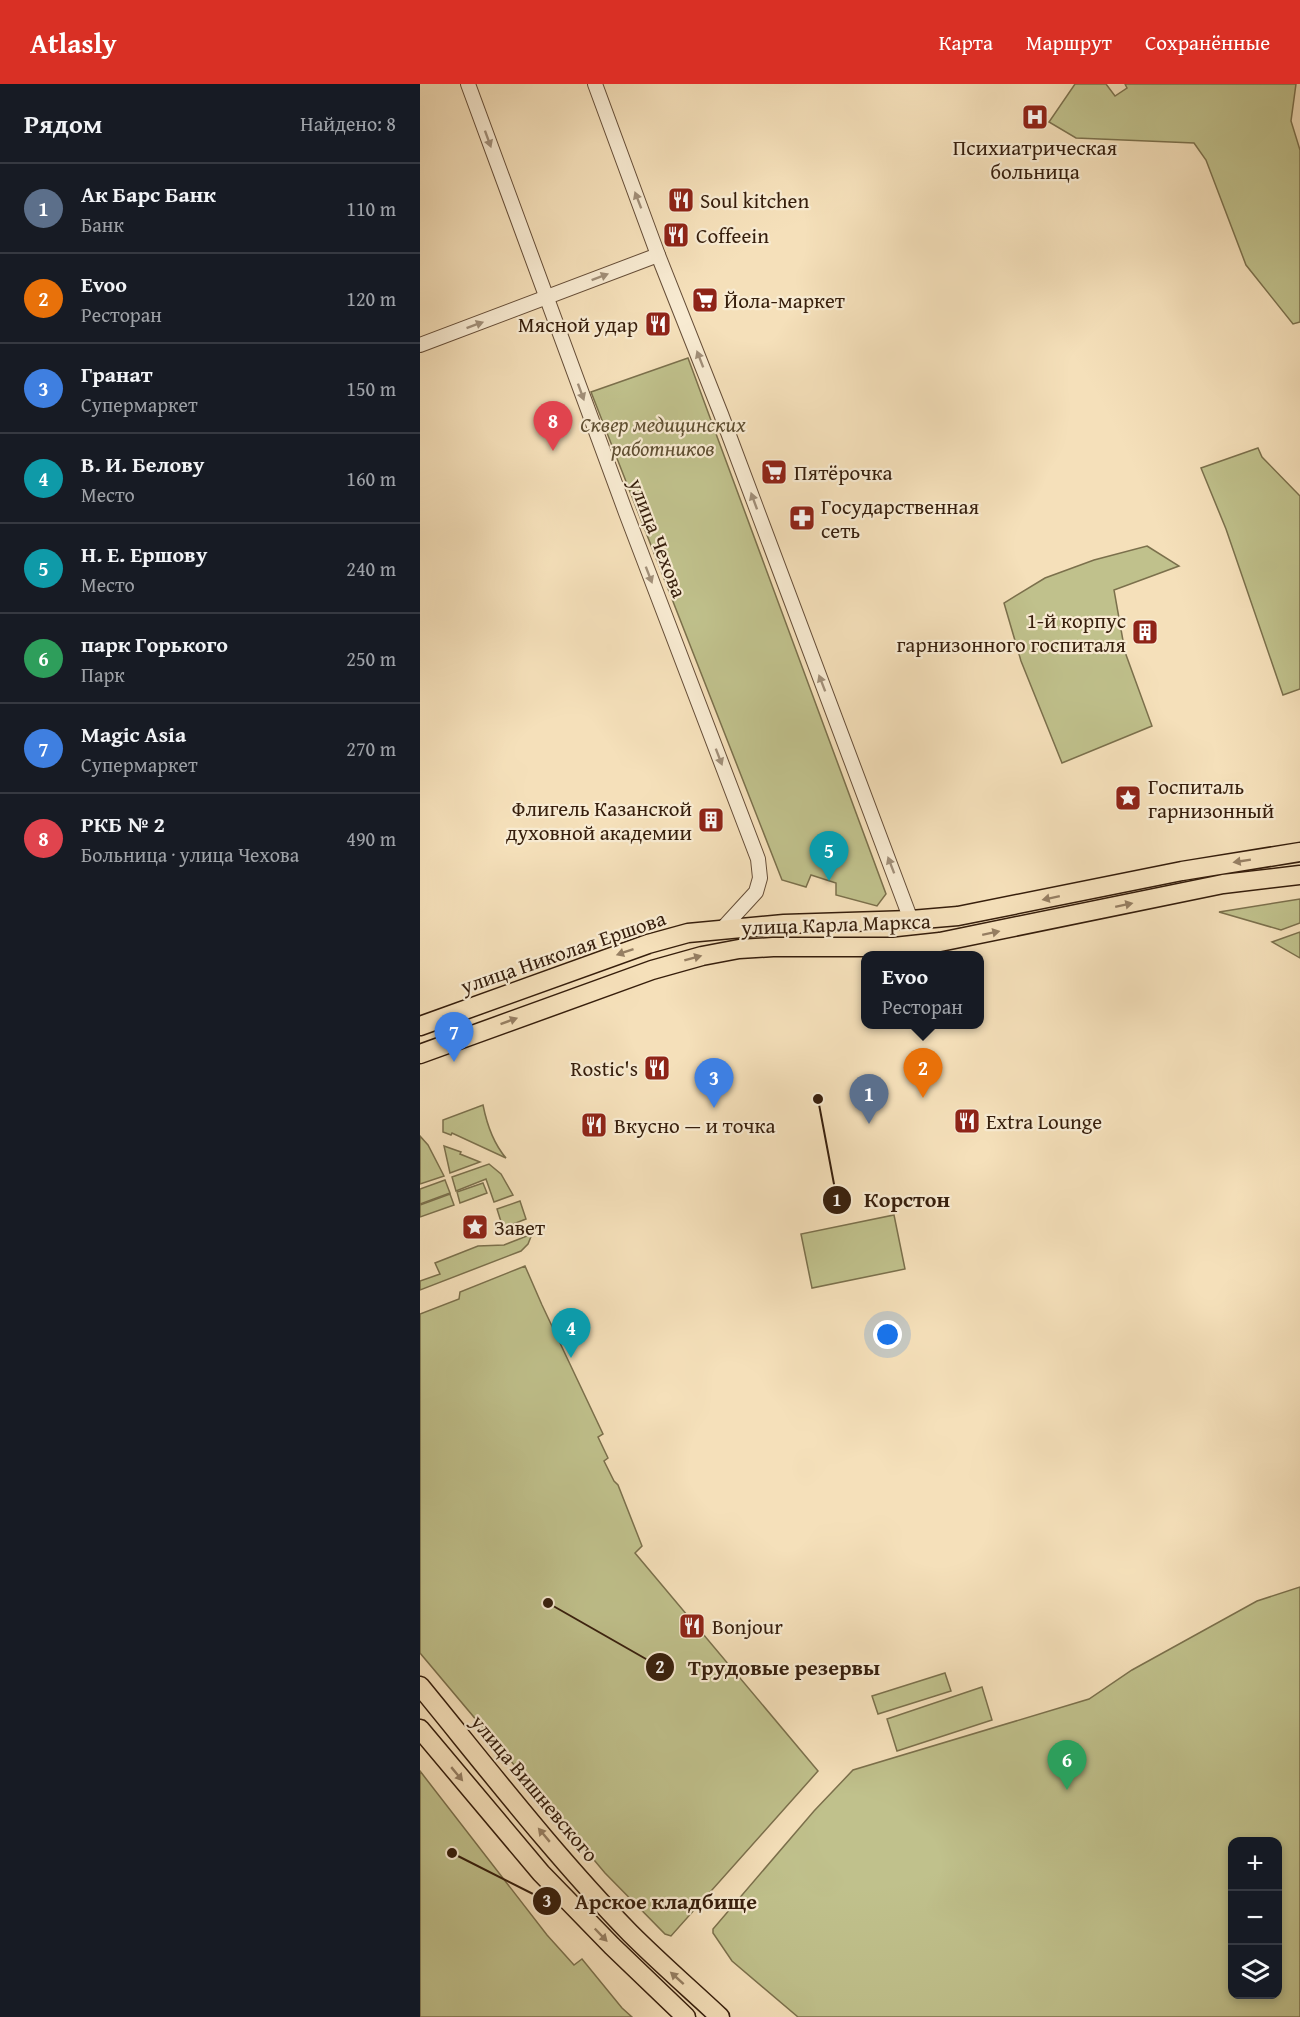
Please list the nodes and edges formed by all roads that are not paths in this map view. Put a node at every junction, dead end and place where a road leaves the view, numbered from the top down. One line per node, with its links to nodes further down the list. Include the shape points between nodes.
1 (468, 84): 4 (street, улица Чехова, one-way to 4)
2 (595, 84): 3 (street, one-way to 2)
3 (658, 255): 4 (street, one-way to 3); 8 (street, one-way to 3)
4 (545, 298): 5 (street, one-way to 4); 9 (street, улица Чехова, one-way to 9, via 758,859 760,878 756,892)
5 (420, 345)
6 (1300, 852): 8 (main road, улица Карла Маркса, one-way to 8, via 1182,871 958,916)
7 (1300, 875): 11 (main road, улица Карла Маркса, one-way to 7, via 652,970 702,956 739,949 894,947 940,942 1223,884)
8 (910, 920): 9 (main road, улица Карла Маркса)
9 (723, 928): 10 (main road, улица Николая Ершова, one-way to 10, via 648,944)
10 (420, 1026)
11 (420, 1054)
12 (420, 1686): 15 (main road, улица Вишневского, one-way to 12, via 629,1931 561,1856)
13 (420, 1729): 14 (main road, one-way to 14, via 541,1873)
14 (686, 2017)
15 (720, 2017)

